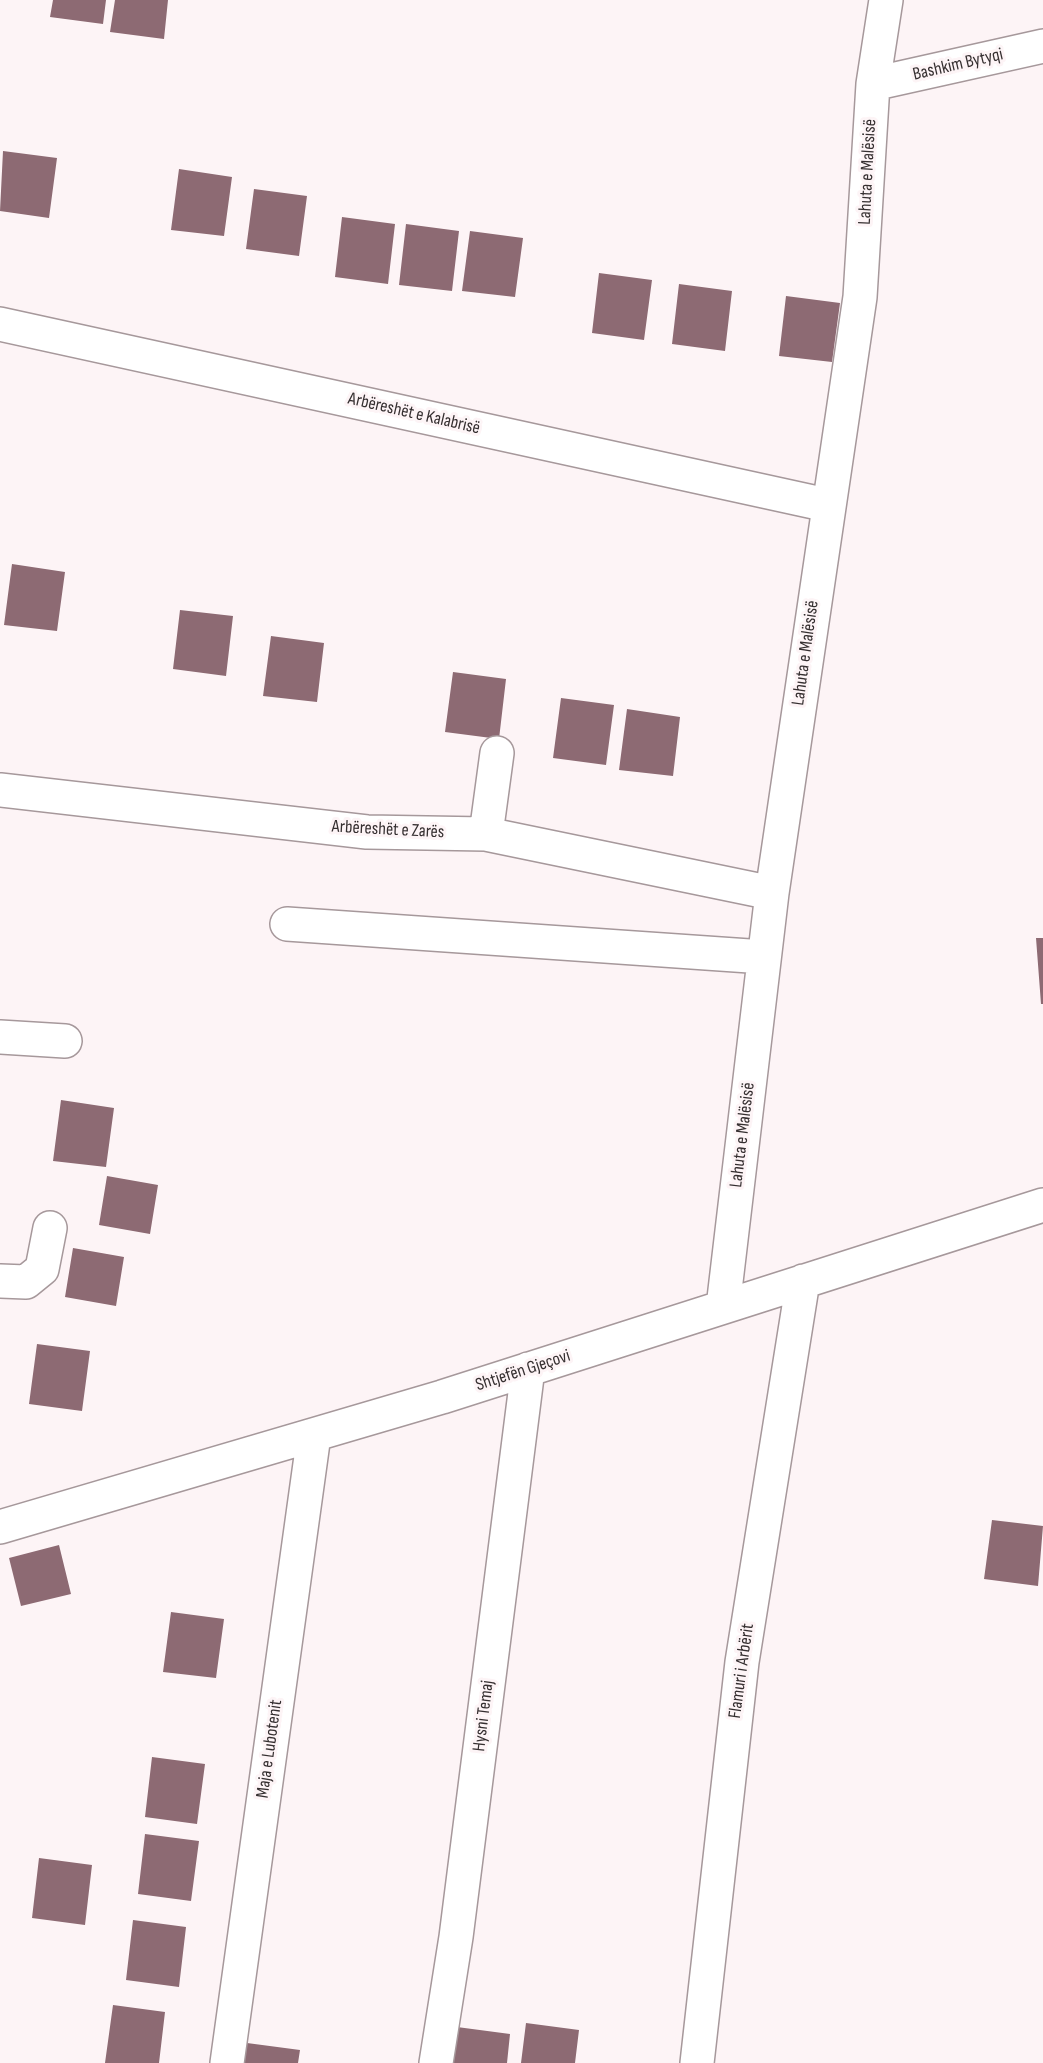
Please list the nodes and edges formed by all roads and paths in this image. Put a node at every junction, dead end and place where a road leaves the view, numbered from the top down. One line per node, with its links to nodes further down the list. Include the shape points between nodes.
1 (886, 0): 3 (street, Lahuta e Malësisë)
2 (1043, 46): 3 (street, Bashkim Bytyqi)
3 (873, 84): 5 (street, Lahuta e Malësisë, via 860,297)
4 (0, 324): 5 (street, Arbëreshët e Kalabrisë)
5 (827, 505): 9 (street, Lahuta e Malësisë)
6 (497, 753): 8 (street)
7 (0, 790): 8 (street, Arbëreshët e Zarës, via 367,832)
8 (486, 834): 9 (street, Arbëreshët e Zarës)
9 (771, 893): 11 (street, Lahuta e Malësisë)
10 (287, 924): 11 (street)
11 (764, 957): 18 (street, Lahuta e Malësisë)
12 (0, 1036): 13 (street)
13 (65, 1041)
14 (1043, 1205): 17 (street, Shtjefën Gjeçovi)
15 (50, 1228): 16 (street, via 42,1269 26,1282)
16 (0, 1281)
17 (803, 1281): 18 (street, Shtjefën Gjeçovi); 24 (street, Flamuri i Arbërit, via 742,1662)
18 (723, 1307): 19 (street, Shtjefën Gjeçovi)
19 (528, 1369): 20 (street, Shtjefën Gjeçovi); 23 (street, Hysni Temaj, via 456,1937)
20 (314, 1434): 21 (street, Shtjefën Gjeçovi); 22 (street, Maja e Lubotenit)
21 (0, 1527)
22 (226, 2063)
23 (436, 2063)
24 (697, 2063)

